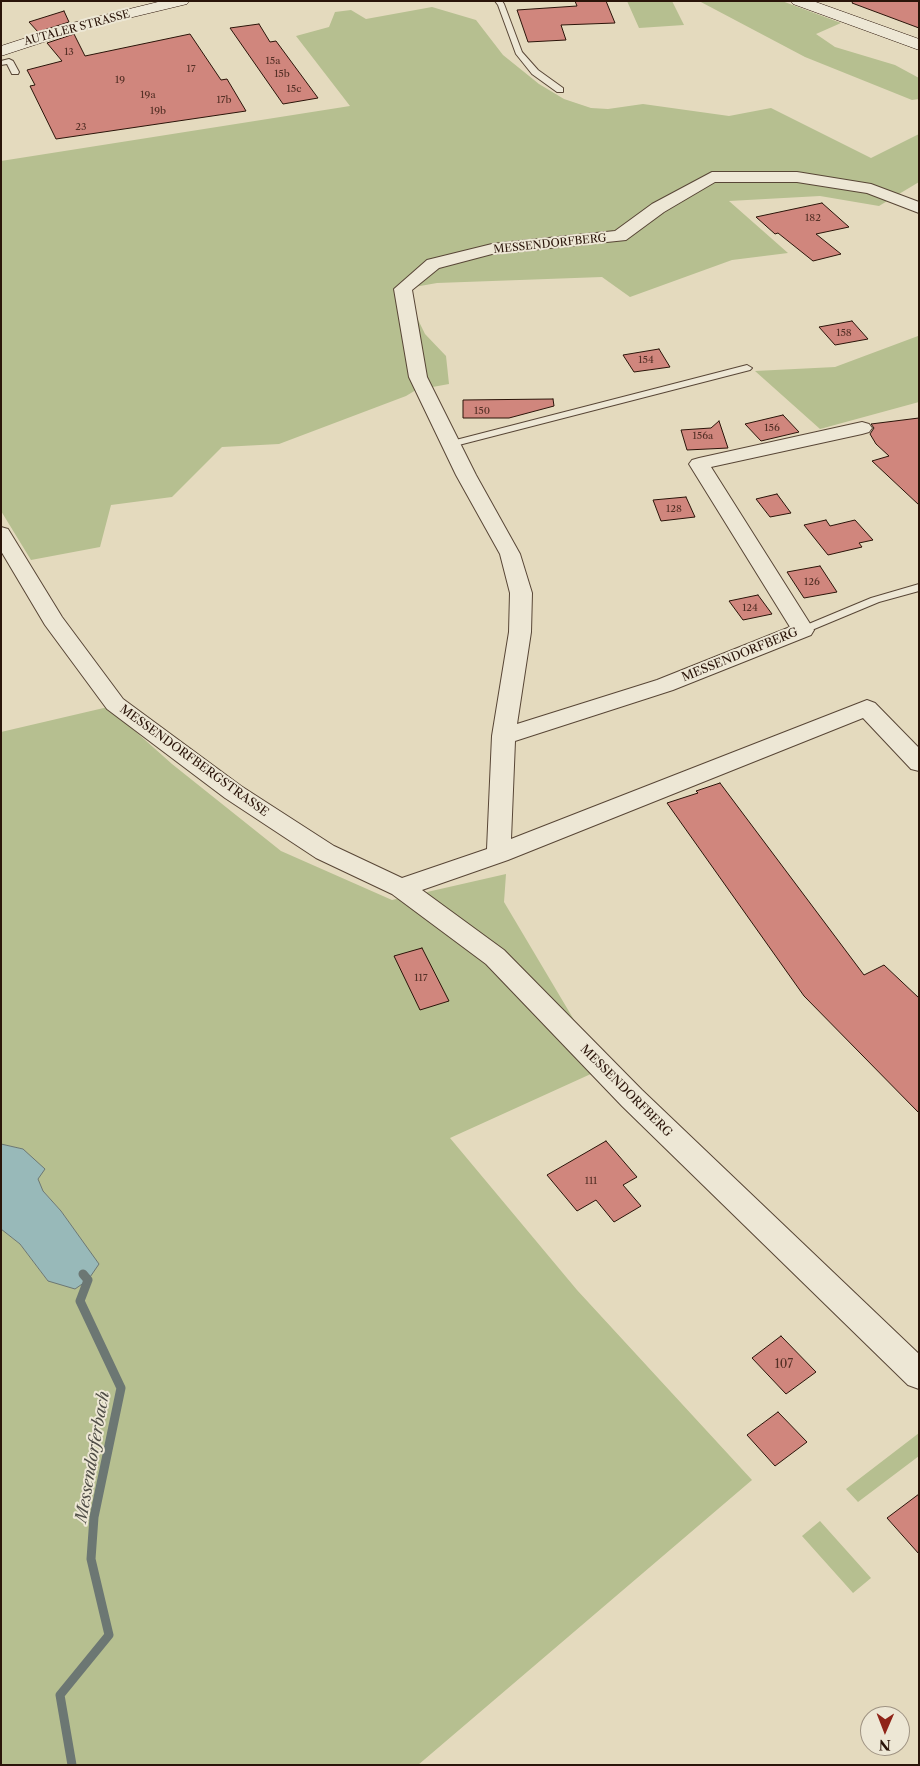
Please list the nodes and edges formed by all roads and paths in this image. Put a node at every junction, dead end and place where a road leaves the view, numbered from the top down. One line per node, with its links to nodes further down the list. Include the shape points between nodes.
1 (182, 1): 5 (main road, AUTALER STRASSE, via 78,26)
2 (498, 1): 7 (lane, via 519,52 535,72)
3 (798, 1): 4 (main road)
4 (919, 45)
5 (7, 58): 6 (lane)
6 (16, 72)
7 (560, 90)
8 (919, 208): 11 (street, MESSENDORFBERG, via 871,189 797,176 712,177 658,208 620,236 519,245 433,264 403,289 418,377)
9 (747, 368): 11 (lane)
10 (862, 428): 14 (street, MESSENDORFBERG, via 699,464)
11 (451, 444): 15 (street, MESSENDORFBERG, via 510,554 521,593 520,632)
12 (1, 533): 18 (street, MESSENDORFBERGSTRASSE, via 53,620 115,704 232,792 325,852)
13 (919, 587): 14 (lane, via 875,600)
14 (802, 630): 15 (street, MESSENDORFBERG, via 665,685)
15 (504, 736): 17 (street, MESSENDORFBERG)
16 (919, 763): 17 (street, via 867,708)
17 (499, 854): 18 (street)
18 (401, 888): 19 (street, MESSENDORFBERG, via 495,957 632,1098)
19 (919, 1375)

